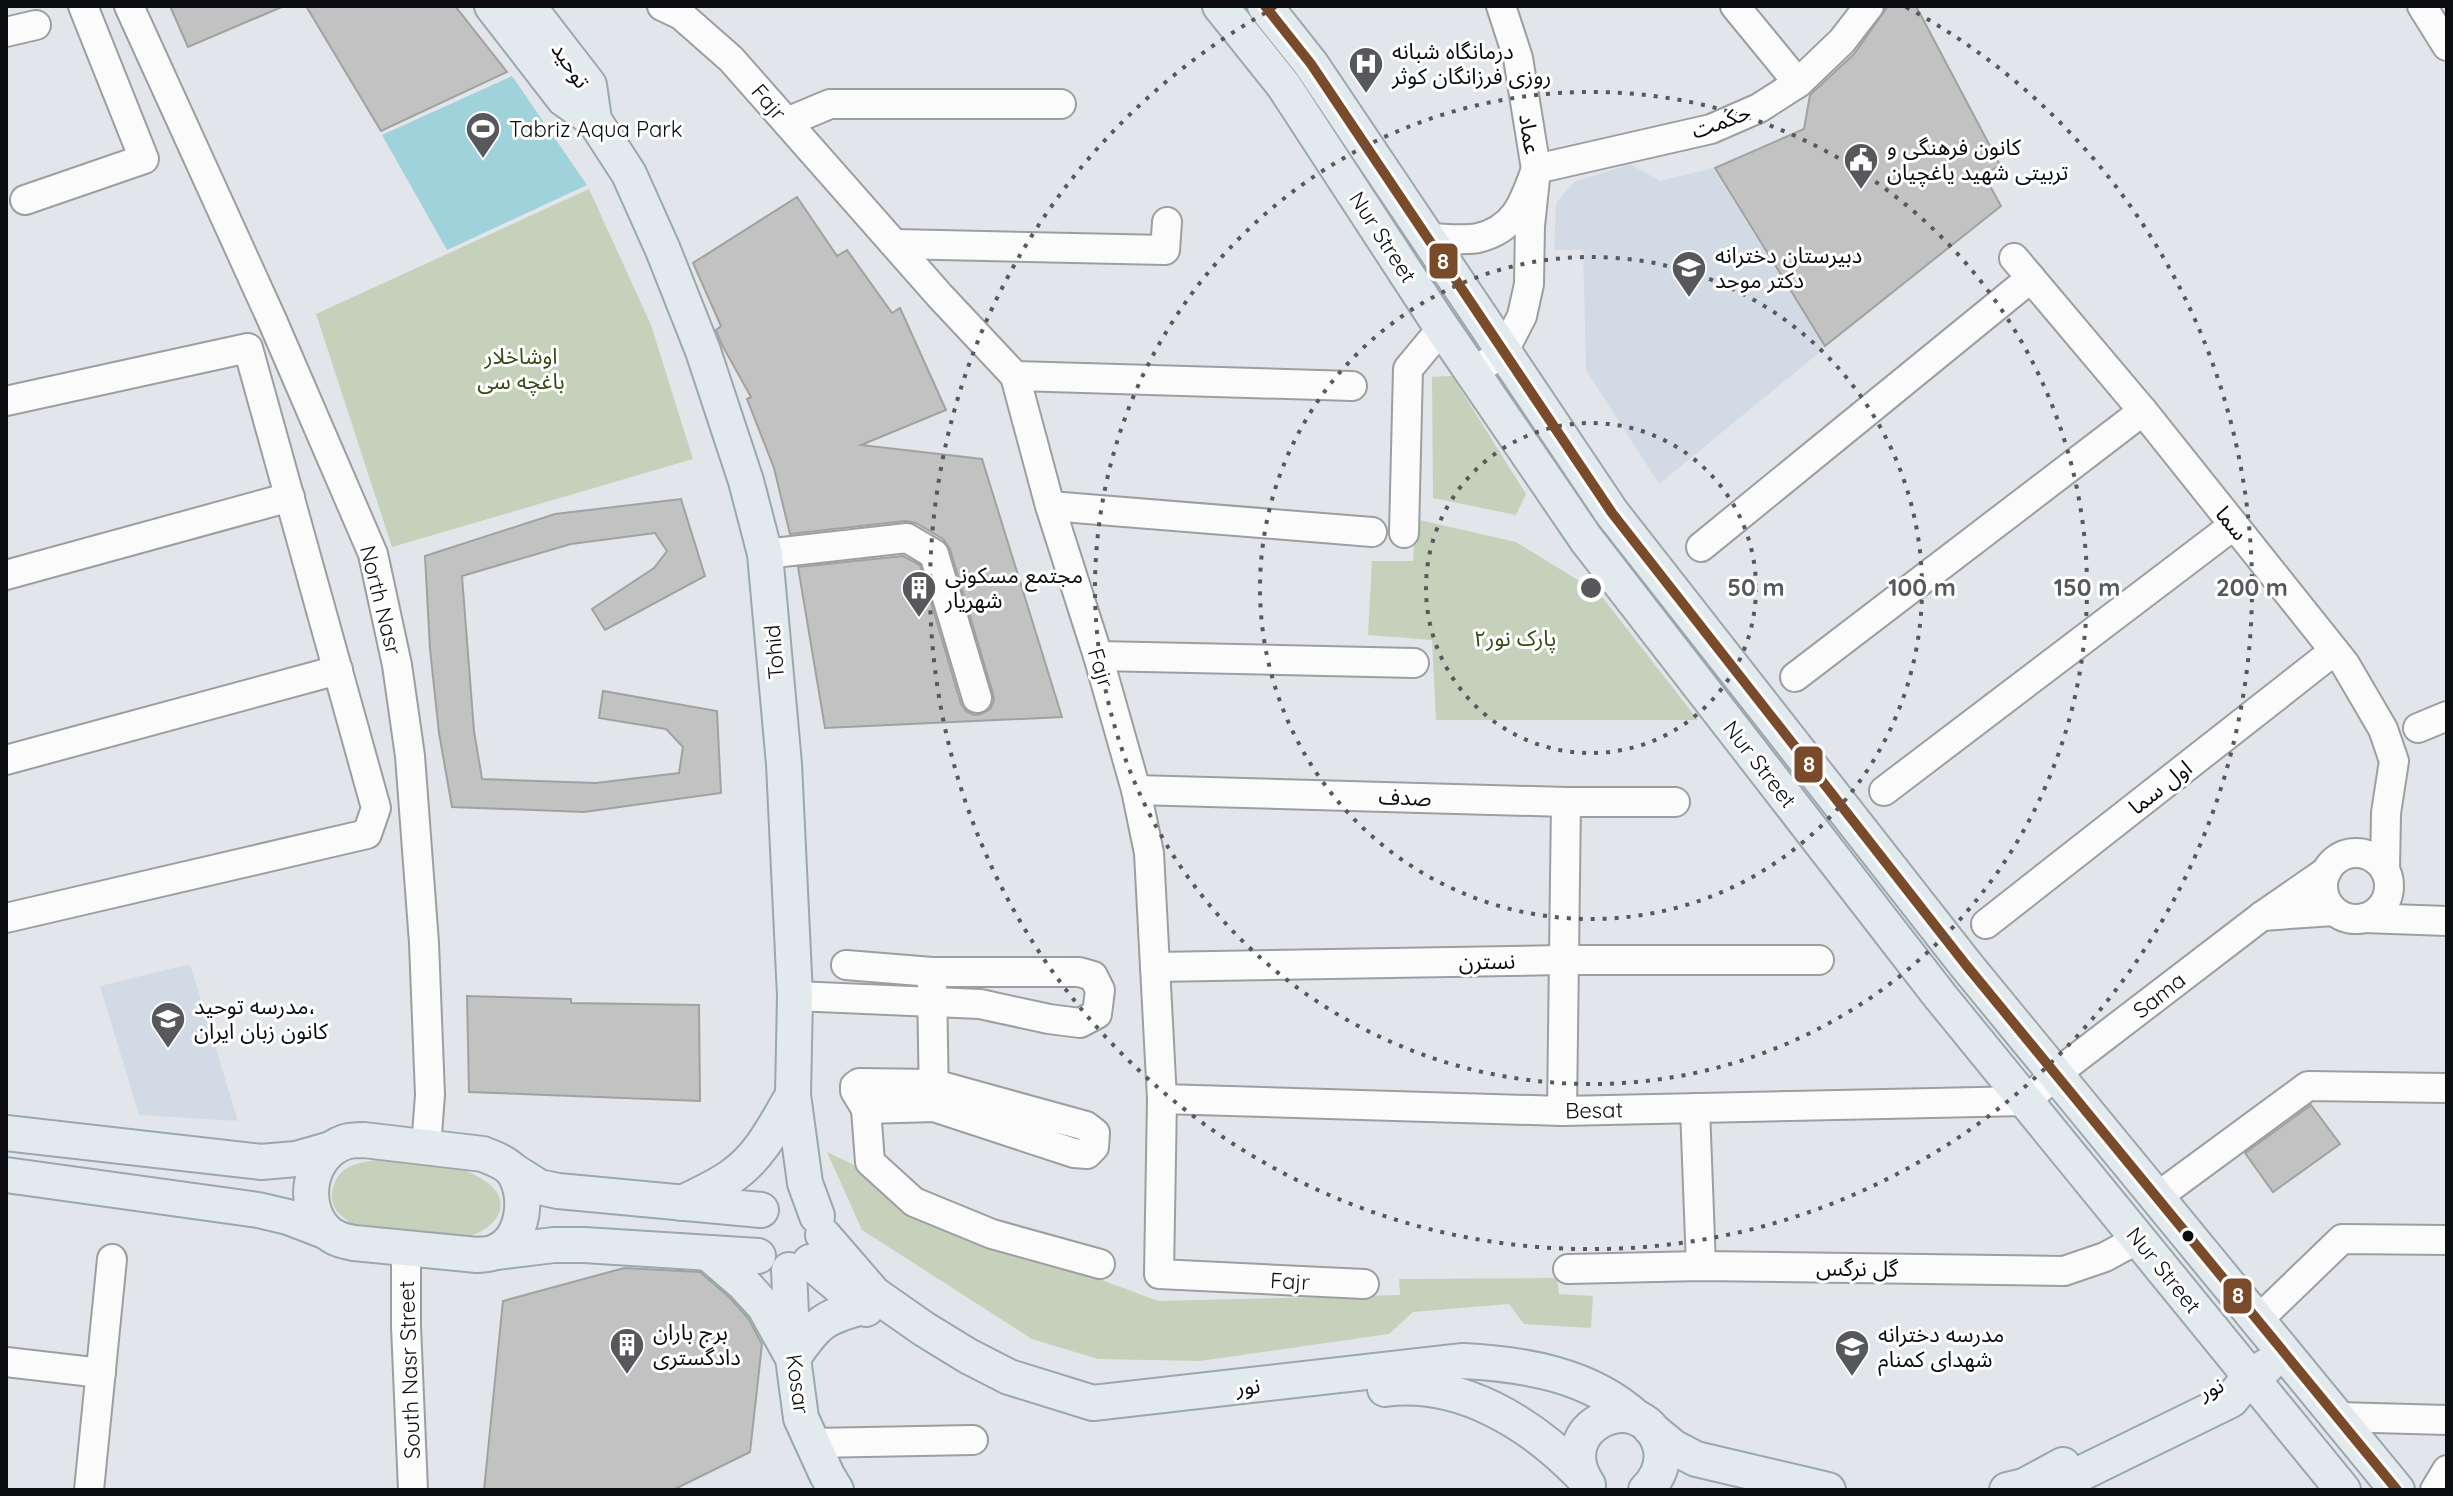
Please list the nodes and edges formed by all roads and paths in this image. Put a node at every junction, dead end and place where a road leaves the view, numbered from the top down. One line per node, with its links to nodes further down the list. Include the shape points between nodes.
1 (83, 6): 20 (street, via 144,159)
2 (129, 6): 79 (street, North Nasr, via 373,554 410,756 424,943 430,1095)
3 (492, 6): 17 (main road, توحید, via 564,99)
4 (528, 6): 17 (main road, توحید, via 589,85)
5 (1220, 6): 24 (main road, Nur Street, via 1284,86)
6 (1265, 6): 22 (main road, Nur Street, via 1311,64)
7 (1501, 6): 19 (street, عماد, via 1518,58)
8 (1735, 6): 15 (street)
9 (1869, 6): 15 (street, حکمت)
10 (2422, 6): 14 (street)
11 (677, 9): 18 (street, Fajr)
12 (36, 25): 13 (street)
13 (6, 32)
14 (2447, 46)
15 (1798, 83): 19 (street, حکمت, via 1711,129)
16 (1061, 104): 18 (street, via 830,104)
17 (594, 120): 37 (main road, Tohid, via 629,174 703,351)
18 (787, 122): 23 (street, Fajr)
19 (1536, 169): 22 (street, via 1510,224 1478,238); 25 (street, via 1529,284 1522,316)
20 (25, 200)
21 (1167, 222): 23 (street, via 1165,250)
22 (1427, 238): 25 (main road, Nur Street)
23 (895, 244): 27 (street, Fajr)
24 (1442, 328): 26 (main road, Nur Street); 35 (street, via 1408,369)
25 (1504, 351): 26 (street); 70 (main road, Nur Street, via 1612,513 1966,965)
26 (1473, 373): 75 (main road, Nur Street, via 1586,539)
27 (1015, 376): 28 (street); 32 (street, Fajr)
28 (1352, 386)
29 (6, 401): 31 (street, via 248,348)
30 (2143, 411): 33 (street, سما); 36 (street, سما, via 2023,268); 43 (street)
31 (290, 497): 38 (street); 42 (street)
32 (1050, 506): 34 (street); 40 (street, Fajr)
33 (2234, 525): 39 (street, سما); 49 (street)
34 (1372, 532)
35 (1404, 533)
36 (1701, 547)
37 (765, 554): 44 (street, via 907,538 934,554); 68 (main road, Tohid, via 782,734)
38 (6, 575)
39 (2334, 651): 52 (street, سما, via 2383,729 2394,761); 62 (street, اول سما)
40 (1098, 656): 41 (street); 48 (street, Fajr)
41 (1414, 663)
42 (338, 670): 47 (street); 58 (street, via 376,808 367,834)
43 (1795, 677)
44 (977, 698)
45 (2447, 716): 46 (street)
46 (2418, 728)
47 (6, 760)
48 (1136, 790): 50 (street, صدف); 66 (street, Fajr, via 1149,853)
49 (1884, 791)
50 (1566, 802): 51 (street, صدف); 63 (street)
51 (1675, 802)
52 (2386, 813): 53 (street); 55 (street, سما)
53 (2353, 853): 54 (street); 55 (street, via 2372,857)
54 (2327, 871): 56 (street, via 2324,892); 57 (street, Sama)
55 (2387, 880): 59 (street, via 2381,908); 60 (street)
56 (2334, 911): 57 (street); 59 (street)
57 (2262, 916): 70 (street, Sama)
58 (6, 918)
59 (2364, 918): 60 (street)
60 (2408, 920): 61 (street)
61 (2447, 921)
62 (1986, 924)
63 (1564, 960): 64 (street, نسترن); 66 (street, نسترن); 77 (street)
64 (1819, 960)
65 (846, 965): 67 (street)
66 (1155, 967): 74 (street, Fajr)
67 (932, 972): 69 (street); 69 (street, via 1079,972 1093,976 1100,990 1097,1014 1080,1023 980,1004)
68 (795, 996): 69 (street); 72 (main road, Tohid)
69 (933, 1002): 73 (street)
70 (2057, 1073): 75 (street, Sama); 83 (main road, Nur Street)
71 (2447, 1088): 83 (street, via 2308,1086)
72 (793, 1095): 84 (main road, via 745,1166); 85 (main road); 89 (main road, Tohid)
73 (934, 1096): 73 (street, via 1086,1126 1095,1133 1094,1147 1087,1154 1074,1153); 95 (street, via 866,1109 870,1162 914,1202 992,1234)
74 (1162, 1099): 77 (street, Besat); 98 (street, Fajr, via 1159,1274)
75 (2026, 1101): 76 (street, Besat); 87 (main road, Nur Street)
76 (1695, 1108): 77 (street, Besat); 96 (street)
77 (1562, 1111)
78 (6, 1133): 80 (main road, via 261,1162)
79 (426, 1147): 80 (main road, via 364,1140); 81 (main road, via 483,1154)
80 (331, 1149): 86 (main road, via 318,1163 310,1199)
81 (512, 1170): 84 (main road, via 539,1187 558,1191); 91 (main road, via 523,1208 519,1225)
82 (6, 1175): 86 (main road, via 258,1210)
83 (2157, 1197): 100 (main road, Nur Street)
84 (682, 1203): 85 (main road)
85 (772, 1205): 89 (main road, via 795,1200 808,1206); 93 (main road, via 756,1218 751,1237)
86 (327, 1232): 90 (main road, via 354,1243)
87 (2138, 1239): 96 (street, گل نرگس, via 2064,1271); 105 (main road, Nur Street)
88 (2447, 1240): 100 (street, via 2342,1239)
89 (810, 1246): 93 (main road, via 771,1267); 99 (main road); 102 (main road, Kosar)
90 (406, 1249): 91 (main road); 115 (street, South Nasr Street)
91 (496, 1252): 92 (main road, via 554,1245)
92 (708, 1253): 93 (main road); 102 (main road, via 764,1306)
93 (758, 1256)
94 (112, 1259): 104 (street)
95 (1100, 1264)
96 (1701, 1266): 97 (street, گل نرگس)
97 (1568, 1269)
98 (1364, 1284)
99 (869, 1300): 102 (main road, via 823,1320); 108 (main road, نور, via 1009,1377 1093,1403 1492,1362 1592,1387); 112 (main road, نور, via 949,1370 1026,1408 1094,1426 1386,1388 1443,1391 1521,1424)
100 (2257, 1321): 101 (main road, Nur Street)
101 (2284, 1355): 105 (main road); 106 (main road, Nur Street)
102 (793, 1358): 110 (main road, Kosar, via 801,1418)
103 (6, 1362): 104 (street)
104 (101, 1373): 114 (street)
105 (2250, 1376): 119 (main road, نور, via 2219,1381 2024,1486); 120 (main road, نور, via 2231,1400); 121 (main road, Nur Street)
106 (2338, 1417): 107 (street); 122 (main road, Nur Street)
107 (2447, 1420)
108 (1642, 1422): 112 (main road, via 1611,1416 1589,1428 1578,1451 1578,1464); 113 (main road, via 1657,1437 1662,1452); 118 (main road, نور, via 1696,1459)
109 (973, 1440): 110 (street)
110 (812, 1443): 116 (main road, Kosar)
111 (2447, 1470): 123 (street)
112 (1589, 1485)
113 (1650, 1487): 117 (main road, via 1668,1476 1694,1472)
114 (89, 1490)
115 (413, 1490)
116 (836, 1490)
117 (1762, 1490)
118 (1828, 1490)
119 (2007, 1490)
120 (2047, 1490)
121 (2343, 1490)
122 (2397, 1490)
123 (2435, 1490)

